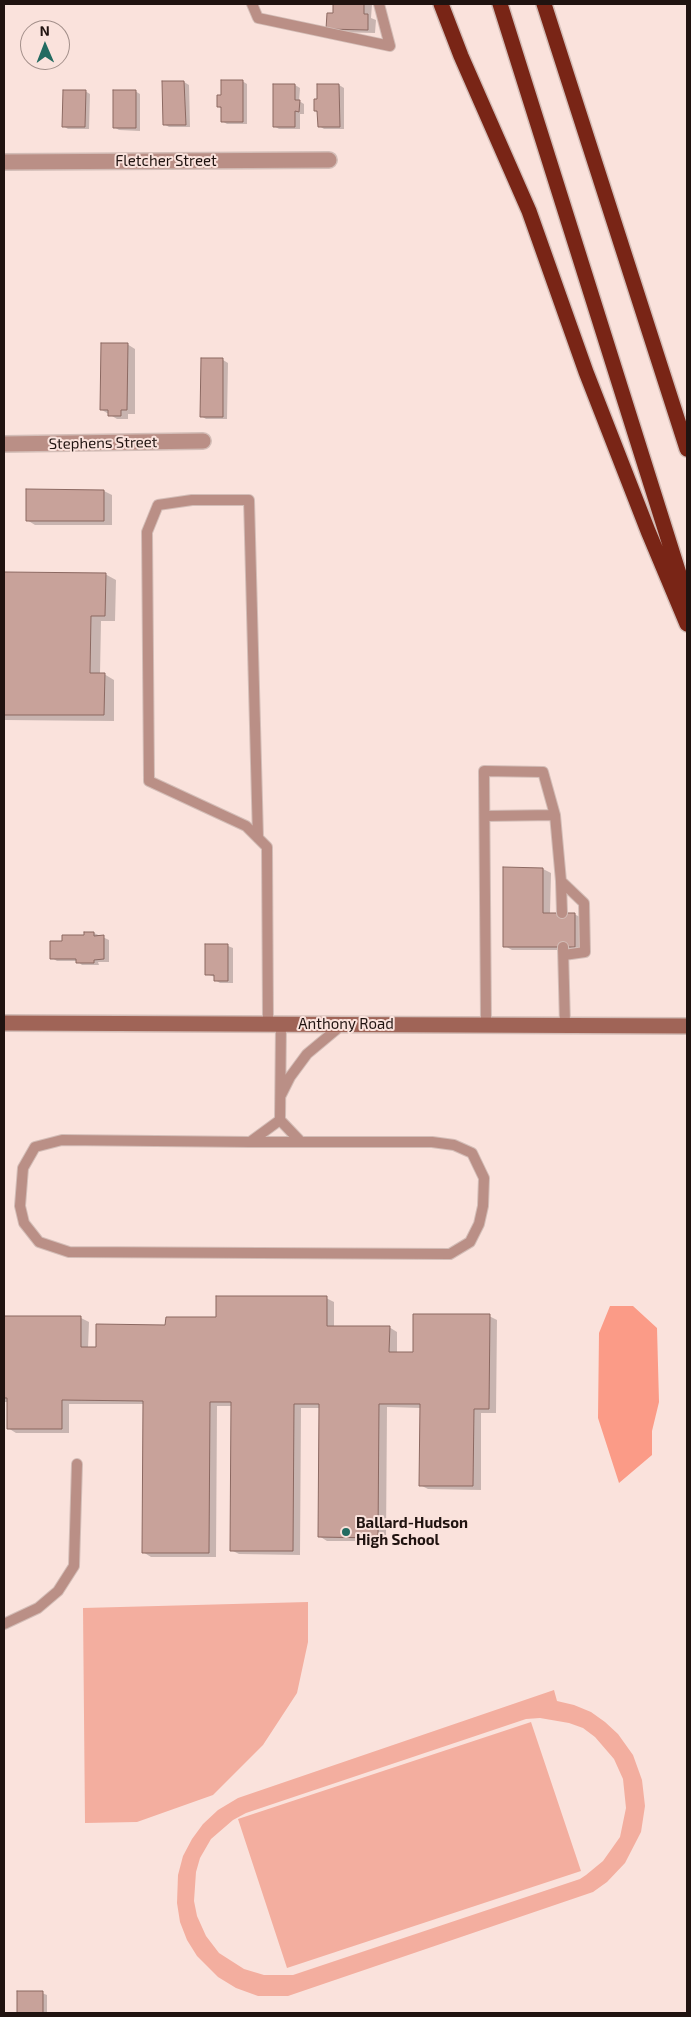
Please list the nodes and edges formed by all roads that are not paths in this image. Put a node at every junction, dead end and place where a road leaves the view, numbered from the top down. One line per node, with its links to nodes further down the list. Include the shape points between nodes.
1 (252, 4): 2 (lane, via 258,18 390,46)
2 (379, 4)
3 (441, 4): 12 (highway, via 529,212 648,531)
4 (500, 4): 11 (highway)
5 (544, 4): 10 (highway)
6 (329, 160): 7 (street, Fletcher Street)
7 (4, 162)
8 (203, 441): 9 (street, Stephens Street)
9 (4, 444)
10 (687, 450)
11 (687, 599)
12 (687, 624)
13 (554, 815): 14 (lane); 14 (lane, via 543,772 484,771); 16 (lane)
14 (485, 816): 21 (lane)
15 (258, 838): 15 (lane, via 249,500 192,500 158,505 147,532 149,782 246,826); 19 (lane, via 267,847)
16 (561, 881): 17 (lane); 22 (lane, via 584,903 585,952 564,951)
17 (562, 913)
18 (4, 1023): 19 (street, Anthony Road)
19 (274, 1023): 20 (street, Anthony Road); 24 (lane)
20 (343, 1024): 21 (street, Anthony Road); 24 (lane, via 307,1054)
21 (486, 1024): 22 (street, Anthony Road)
22 (565, 1025): 23 (street, Anthony Road)
23 (687, 1026)
24 (280, 1098): 25 (lane)
25 (280, 1120): 26 (lane); 27 (lane)
26 (250, 1142): 27 (lane); 27 (lane, via 62,1140 35,1147 23,1168 20,1206 24,1223 39,1242 70,1252 450,1254 470,1242 479,1224 484,1178 472,1153 454,1145 432,1142)
27 (302, 1142)
28 (77, 1464): 29 (lane, via 74,1566 58,1591 38,1608)
29 (4, 1624)

